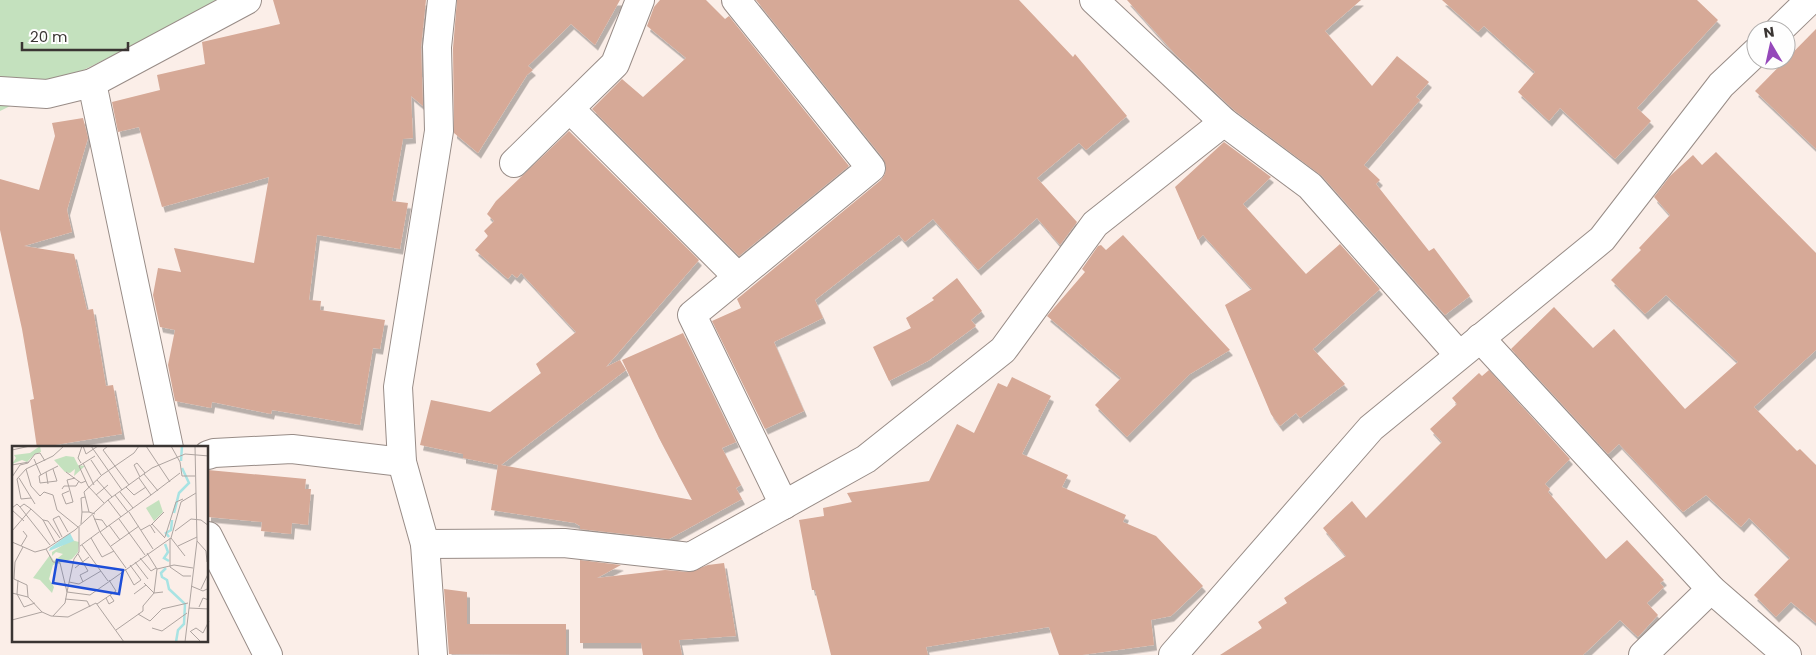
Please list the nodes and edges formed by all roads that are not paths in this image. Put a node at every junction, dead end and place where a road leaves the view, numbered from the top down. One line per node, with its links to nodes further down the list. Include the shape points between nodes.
1 (246, 0): 9 (street)
2 (442, 0): 19 (street, via 437,47 439,132 398,388)
3 (640, 0): 11 (street, via 616,64)
4 (736, 0): 14 (street, via 870,168)
5 (1094, 0): 12 (street)
6 (1810, 0): 7 (street)
7 (1789, 20)
8 (1746, 61): 15 (street, via 1721,84 1602,239)
9 (92, 84): 10 (street, via 47,94); 17 (street)
10 (0, 90)
11 (570, 109): 13 (street); 14 (street)
12 (1224, 122): 16 (street, via 1310,186); 20 (street, via 1095,224 1002,350 866,459)
13 (514, 163)
14 (738, 277): 20 (street, via 692,315)
15 (1480, 338): 16 (street); 23 (street)
16 (1459, 355): 26 (street, via 1371,428)
17 (169, 446)
18 (209, 454): 19 (street, via 292,449)
19 (402, 462): 22 (street)
20 (784, 505): 22 (street, via 690,557 564,543)
21 (209, 538): 24 (street)
22 (425, 544): 25 (street)
23 (1711, 589): 27 (street); 28 (street)
24 (268, 655)
25 (433, 655)
26 (1173, 655)
27 (1643, 655)
28 (1788, 655)

